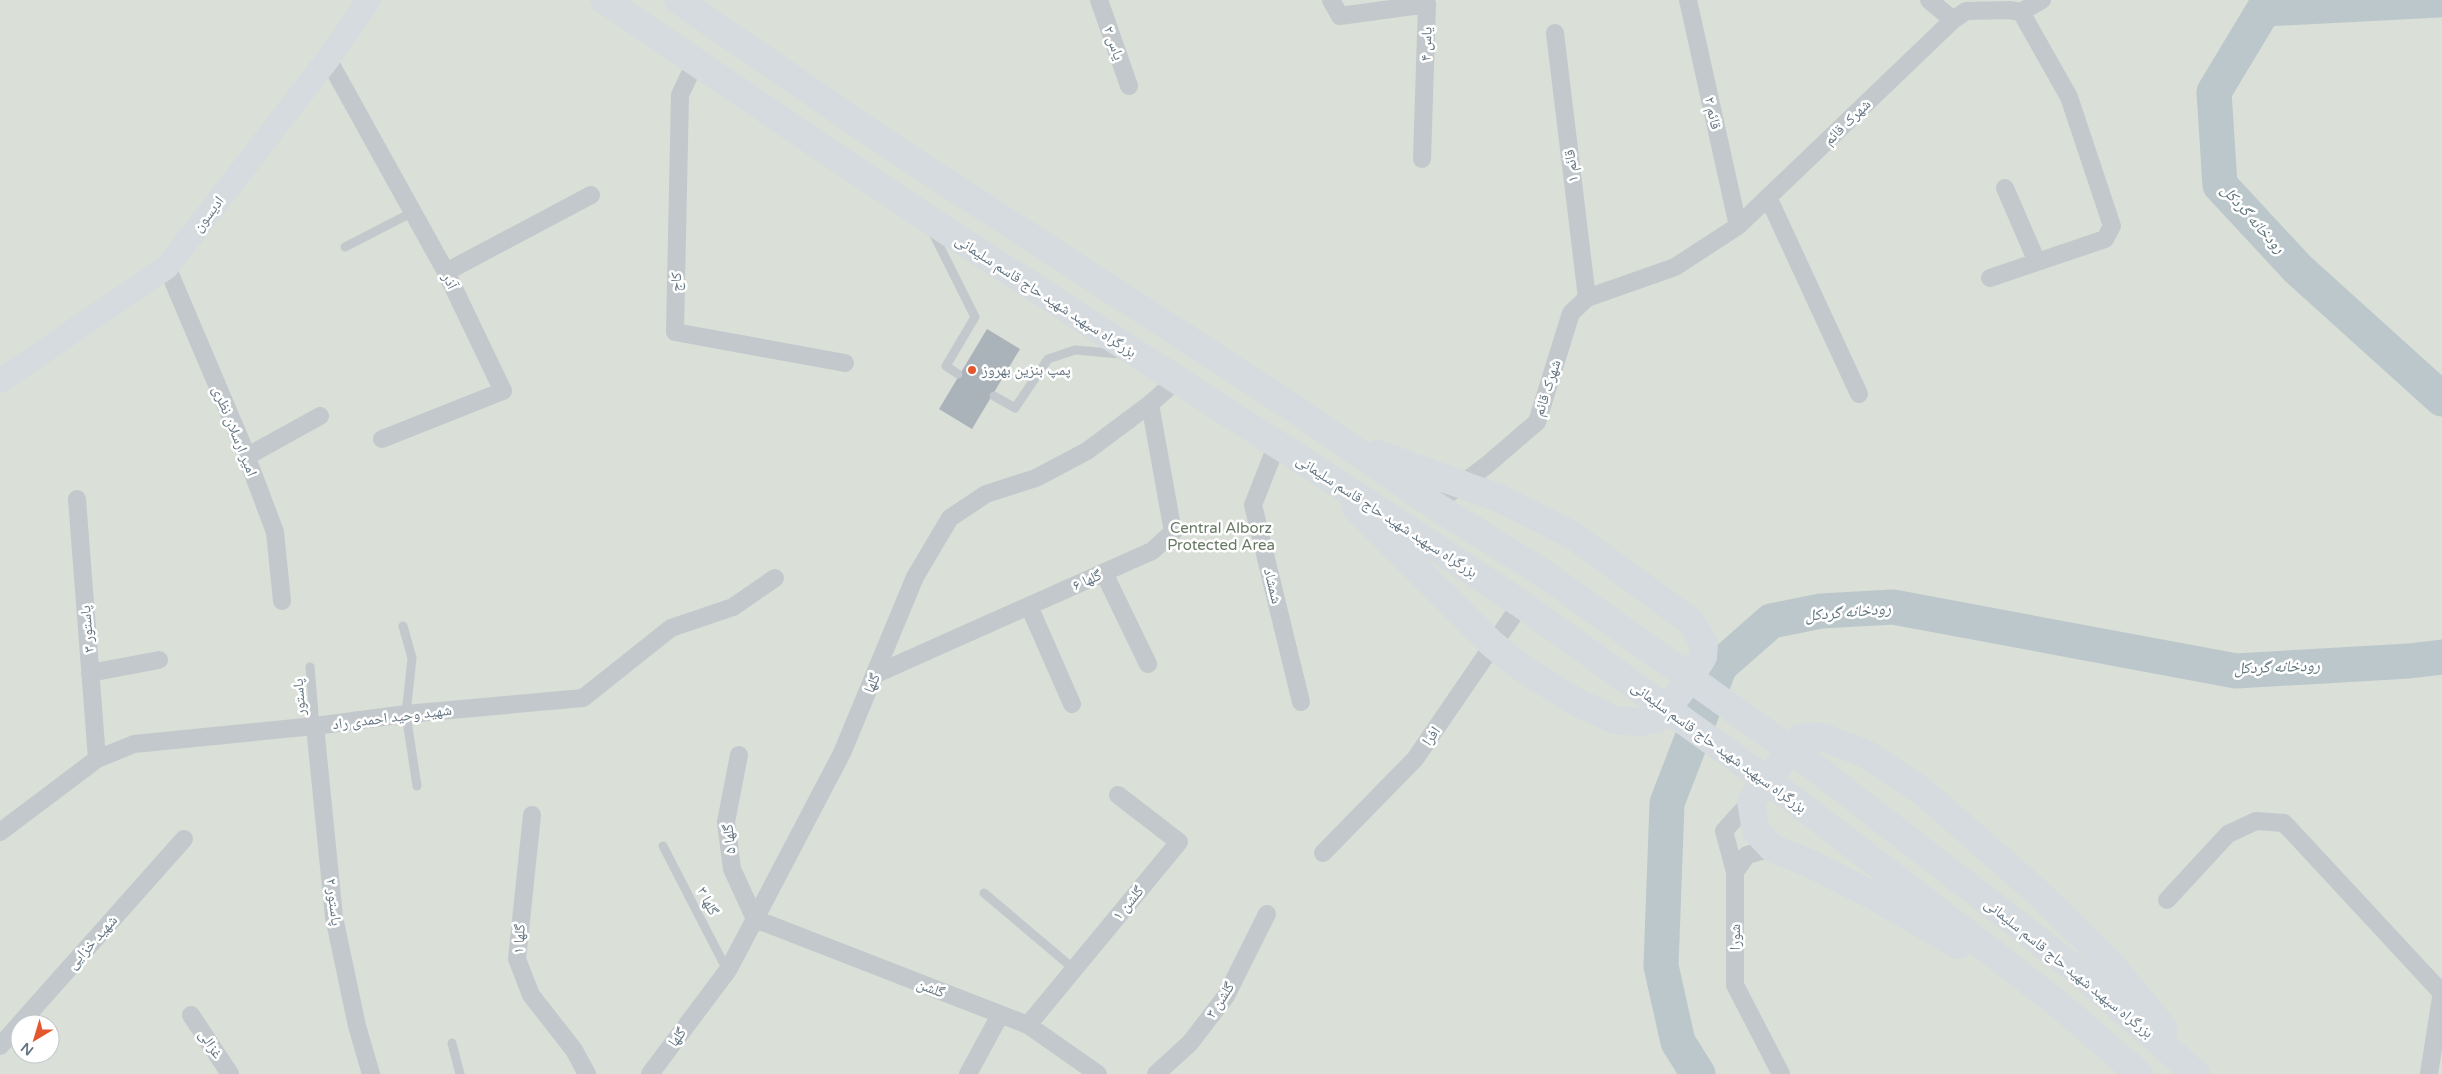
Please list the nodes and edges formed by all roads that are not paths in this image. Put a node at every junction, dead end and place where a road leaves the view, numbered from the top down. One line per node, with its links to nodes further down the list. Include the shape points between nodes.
1 (369, 0): 12 (street, ادیسون)
2 (604, 0): 13 (highway, بزرگراه سپهبد شهید حاج قاسم سلیمانی)
3 (678, 0): 38 (highway, بزرگراه سپهبد شهید حاج قاسم سلیمانی, via 895,149)
4 (1099, 0): 14 (street, یاس ۲)
5 (1331, 0): 15 (street, یاس ۴, via 1340,16 1427,4)
6 (1688, 0): 21 (street, قائم ۲)
7 (1929, 0): 10 (street)
8 (2042, 0): 9 (street)
9 (2021, 12): 10 (street, شهرک قائم, via 1966,11); 23 (street, via 2069,97 2112,226 2105,239)
10 (1953, 20): 18 (street, شهرک قائم)
11 (1555, 33): 27 (street, قائم ۱)
12 (328, 59): 19 (street, آذر); 24 (street, ادیسون)
13 (694, 63): 20 (highway, بزرگراه سپهبد شهید حاج قاسم سلیمانی); 29 (street, کاج, via 680,95 675,332)
14 (1129, 86)
15 (1422, 160)
16 (2005, 188): 23 (street)
17 (591, 195): 25 (street)
18 (1768, 197): 21 (street, شهرک قائم); 33 (street)
19 (413, 212): 22 (lane); 25 (street, آذر)
20 (925, 217): 28 (highway, بزرگراه سپهبد شهید حاج قاسم سلیمانی); 30 (lane, via 975,317 946,366)
21 (1738, 226): 27 (street, شهرک قائم, via 1675,267)
22 (345, 247)
23 (2037, 262): 26 (street)
24 (167, 267): 31 (street, ادیسون); 40 (street, امیر ارسلان نظری)
25 (446, 272): 37 (street, آذر, via 503,391)
26 (1990, 278)
27 (1587, 298): 42 (street, شهرک قائم, via 1570,313 1537,422)
28 (1138, 356): 32 (highway, بزرگراه سپهبد شهید حاج قاسم سلیمانی); 34 (lane, via 1075,350 1048,359 1014,408)
29 (845, 363)
30 (958, 374)
31 (0, 381)
32 (1176, 381): 35 (street, گلها); 39 (highway, بزرگراه سپهبد شهید حاج قاسم سلیمانی)
33 (1859, 394)
34 (994, 396)
35 (1150, 404): 45 (street, گلها ۶, via 1173,532 1152,552); 56 (street, گلها, via 1087,451 1036,478 986,494 950,518 915,577)
36 (320, 416): 40 (street)
37 (382, 439)
38 (1338, 439): 42 (highway); 44 (highway, بزرگراه سپهبد شهید حاج قاسم سلیمانی)
39 (1277, 444): 41 (highway, بزرگراه سپهبد شهید حاج قاسم سلیمانی); 57 (street, شمشاد, via 1253,505)
40 (246, 457): 47 (street, امیر ارسلان نظری, via 275,532)
41 (1322, 473): 48 (highway, بزرگراه سپهبد شهید حاج قاسم سلیمانی); 51 (highway)
42 (1460, 485): 44 (street, شهرک قائم); 51 (highway, via 1502,499 1574,536 1690,621 1704,643 1703,657 1659,718 1640,722 1614,720 1576,702 1522,668)
43 (77, 499): 55 (street, پاستور ۳)
44 (1434, 505): 96 (highway, بزرگراه سپهبد شهید حاج قاسم سلیمانی, via 1544,574 1818,769 2080,973)
45 (1104, 573): 49 (street, گلها ۶); 53 (street)
46 (775, 578): 59 (street, شهید وحید احمدی راد, via 733,607 672,628 583,698)
47 (282, 601)
48 (1521, 604): 51 (street, افرا); 80 (highway, بزرگراه سپهبد شهید حاج قاسم سلیمانی, via 1794,800)
49 (1029, 606): 56 (street, گلها ۶); 58 (street)
50 (403, 626): 59 (lane, via 412,658)
51 (1492, 644): 71 (street, افرا, via 1415,760)
52 (160, 660): 55 (street)
53 (1148, 664)
54 (310, 666): 60 (lane, پاستور)
55 (90, 673): 62 (street, پاستور ۳)
56 (876, 674): 76 (street, گلها, via 842,753)
57 (1301, 702)
58 (1072, 704)
59 (406, 714): 60 (street, شهید وحید احمدی راد); 63 (lane)
60 (315, 726): 62 (street, شهید وحید احمدی راد, via 134,744); 87 (street, پاستور ۲, via 334,917 357,1026)
61 (739, 754): 76 (street, گلها ۵, via 726,822 732,869)
62 (98, 759): 67 (street, شهید وحید احمدی راد)
63 (417, 786)
64 (1118, 795): 77 (street, گلشن ۱, via 1179,842)
65 (1751, 800): 70 (highway, via 1756,831); 72 (street, شورا, via 1724,831); 97 (highway, via 1800,738 1822,737 1866,754 1922,791 2033,888 2110,964)
66 (532, 815): 89 (street, گلها ۱, via 517,959 531,995 574,1050)
67 (0, 832)
68 (184, 839): 85 (street, شهید خزایی)
69 (663, 846): 78 (lane, گلها ۳)
70 (1772, 848): 72 (street, via 1747,855); 80 (highway, via 1872,895)
71 (1323, 853)
72 (1735, 872): 94 (street, شورا, via 1735,985)
73 (984, 893): 77 (lane)
74 (2167, 900): 79 (street, via 2228,834 2256,822 2284,822)
75 (1267, 914): 93 (street, گلشن ۳, via 1226,996 1190,1043)
76 (755, 919): 78 (street, گلها); 82 (street, گلشن)
77 (1074, 969): 83 (street, گلشن ۱)
78 (728, 970): 90 (street, گلها)
79 (2442, 992): 98 (street)
80 (2056, 1002): 95 (highway, بزرگراه سپهبد شهید حاج قاسم سلیمانی)
81 (191, 1015): 86 (street, غزالی)
82 (1000, 1015): 83 (street, گلشن); 91 (street)
83 (1028, 1025): 92 (street, گلشن)
84 (452, 1044): 88 (lane)
85 (0, 1046)
86 (230, 1074)
87 (371, 1074)
88 (460, 1074)
89 (587, 1074)
90 (650, 1074)
91 (968, 1074)
92 (1098, 1074)
93 (1156, 1074)
94 (1781, 1074)
95 (2139, 1074)
96 (2196, 1074)
97 (2202, 1074)
98 (2428, 1074)

